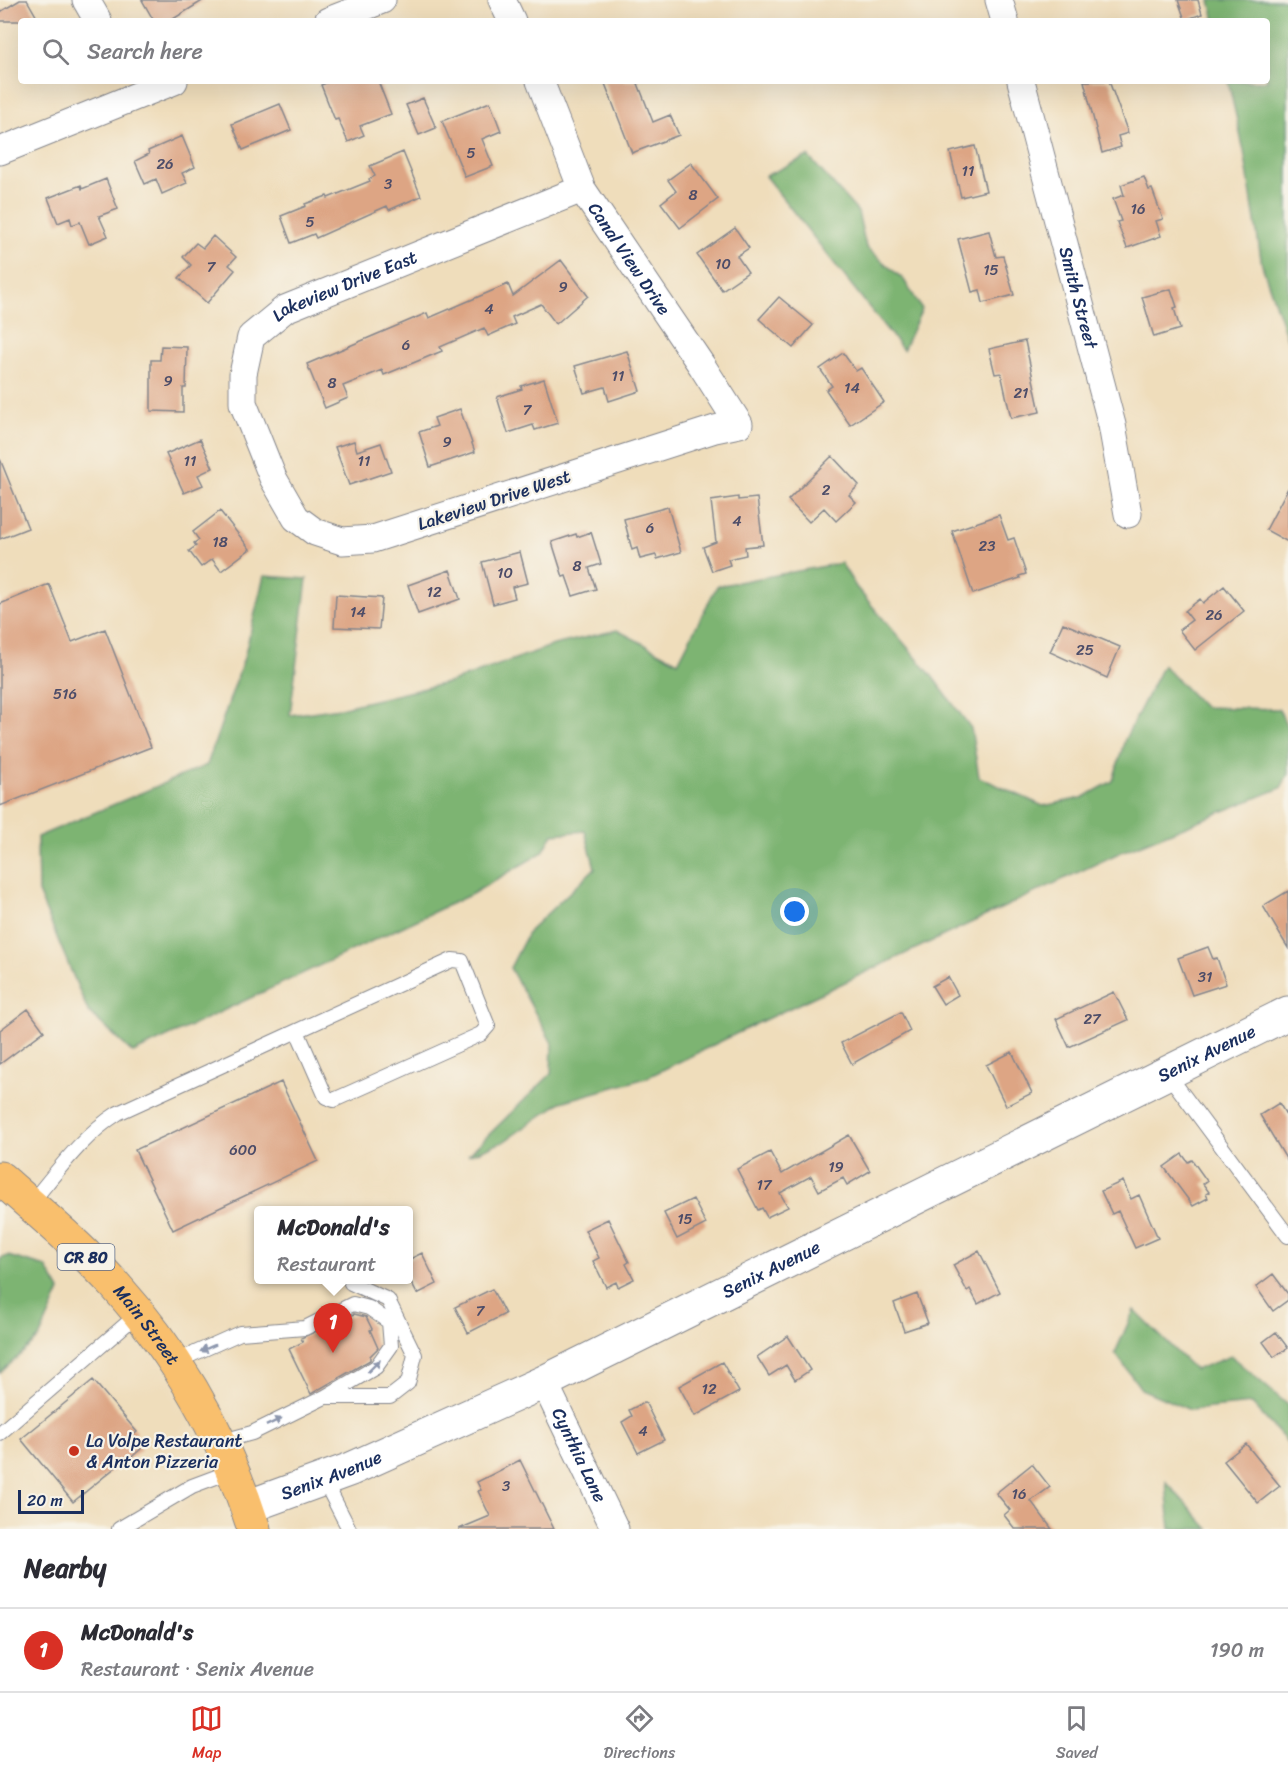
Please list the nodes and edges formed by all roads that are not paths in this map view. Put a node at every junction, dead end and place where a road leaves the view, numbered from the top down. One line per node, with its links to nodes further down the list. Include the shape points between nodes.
1 (86, 0): 5 (street)
2 (382, 0): 6 (street)
3 (502, 0): 7 (street)
4 (999, 0): 8 (street)
5 (96, 18)
6 (336, 18)
7 (511, 18)
8 (1004, 18)
9 (156, 84): 12 (street)
10 (541, 84): 14 (street, Canal View Drive)
11 (1022, 84): 17 (street, Smith Street, via 1112,425)
12 (137, 87): 13 (street)
13 (0, 151)
14 (582, 189): 15 (street, Canal View Drive); 16 (street, Lakeview Drive East, via 285,309 251,337 243,374 243,403)
15 (739, 424): 16 (street, Lakeview Drive West, via 373,539 342,541 315,532 296,518)
16 (273, 478)
17 (1128, 514)
18 (1288, 1013): 20 (street, Senix Avenue)
19 (297, 1031): 19 (lane, via 452,960 462,961 488,1026 481,1034 334,1100 326,1097); 22 (lane, via 104,1121)
20 (1167, 1073): 23 (lane); 27 (street, Senix Avenue)
21 (0, 1178): 22 (main road, Main Street / CR 80)
22 (30, 1204): 25 (main road, Main Street / CR 80)
23 (1288, 1236)
24 (353, 1284): 28 (lane, via 387,1300 415,1355 408,1383 390,1396)
25 (139, 1313): 26 (main road, Main Street / CR 80); 29 (lane)
26 (175, 1362): 28 (lane, one-way to 26, via 376,1367 391,1346 389,1322 369,1308 353,1304 305,1328 240,1333); 30 (main road, Main Street / CR 80)
27 (544, 1382): 31 (street, Senix Avenue); 35 (street, Cynthia Lane)
28 (325, 1397): 30 (lane, one-way to 28, via 252,1433)
29 (0, 1433)
30 (226, 1456): 32 (main road, Main Street / CR 80); 33 (lane, via 192,1486)
31 (324, 1480): 32 (street, Senix Avenue); 34 (lane)
32 (251, 1518)
33 (119, 1529)
34 (349, 1529)
35 (615, 1529)

